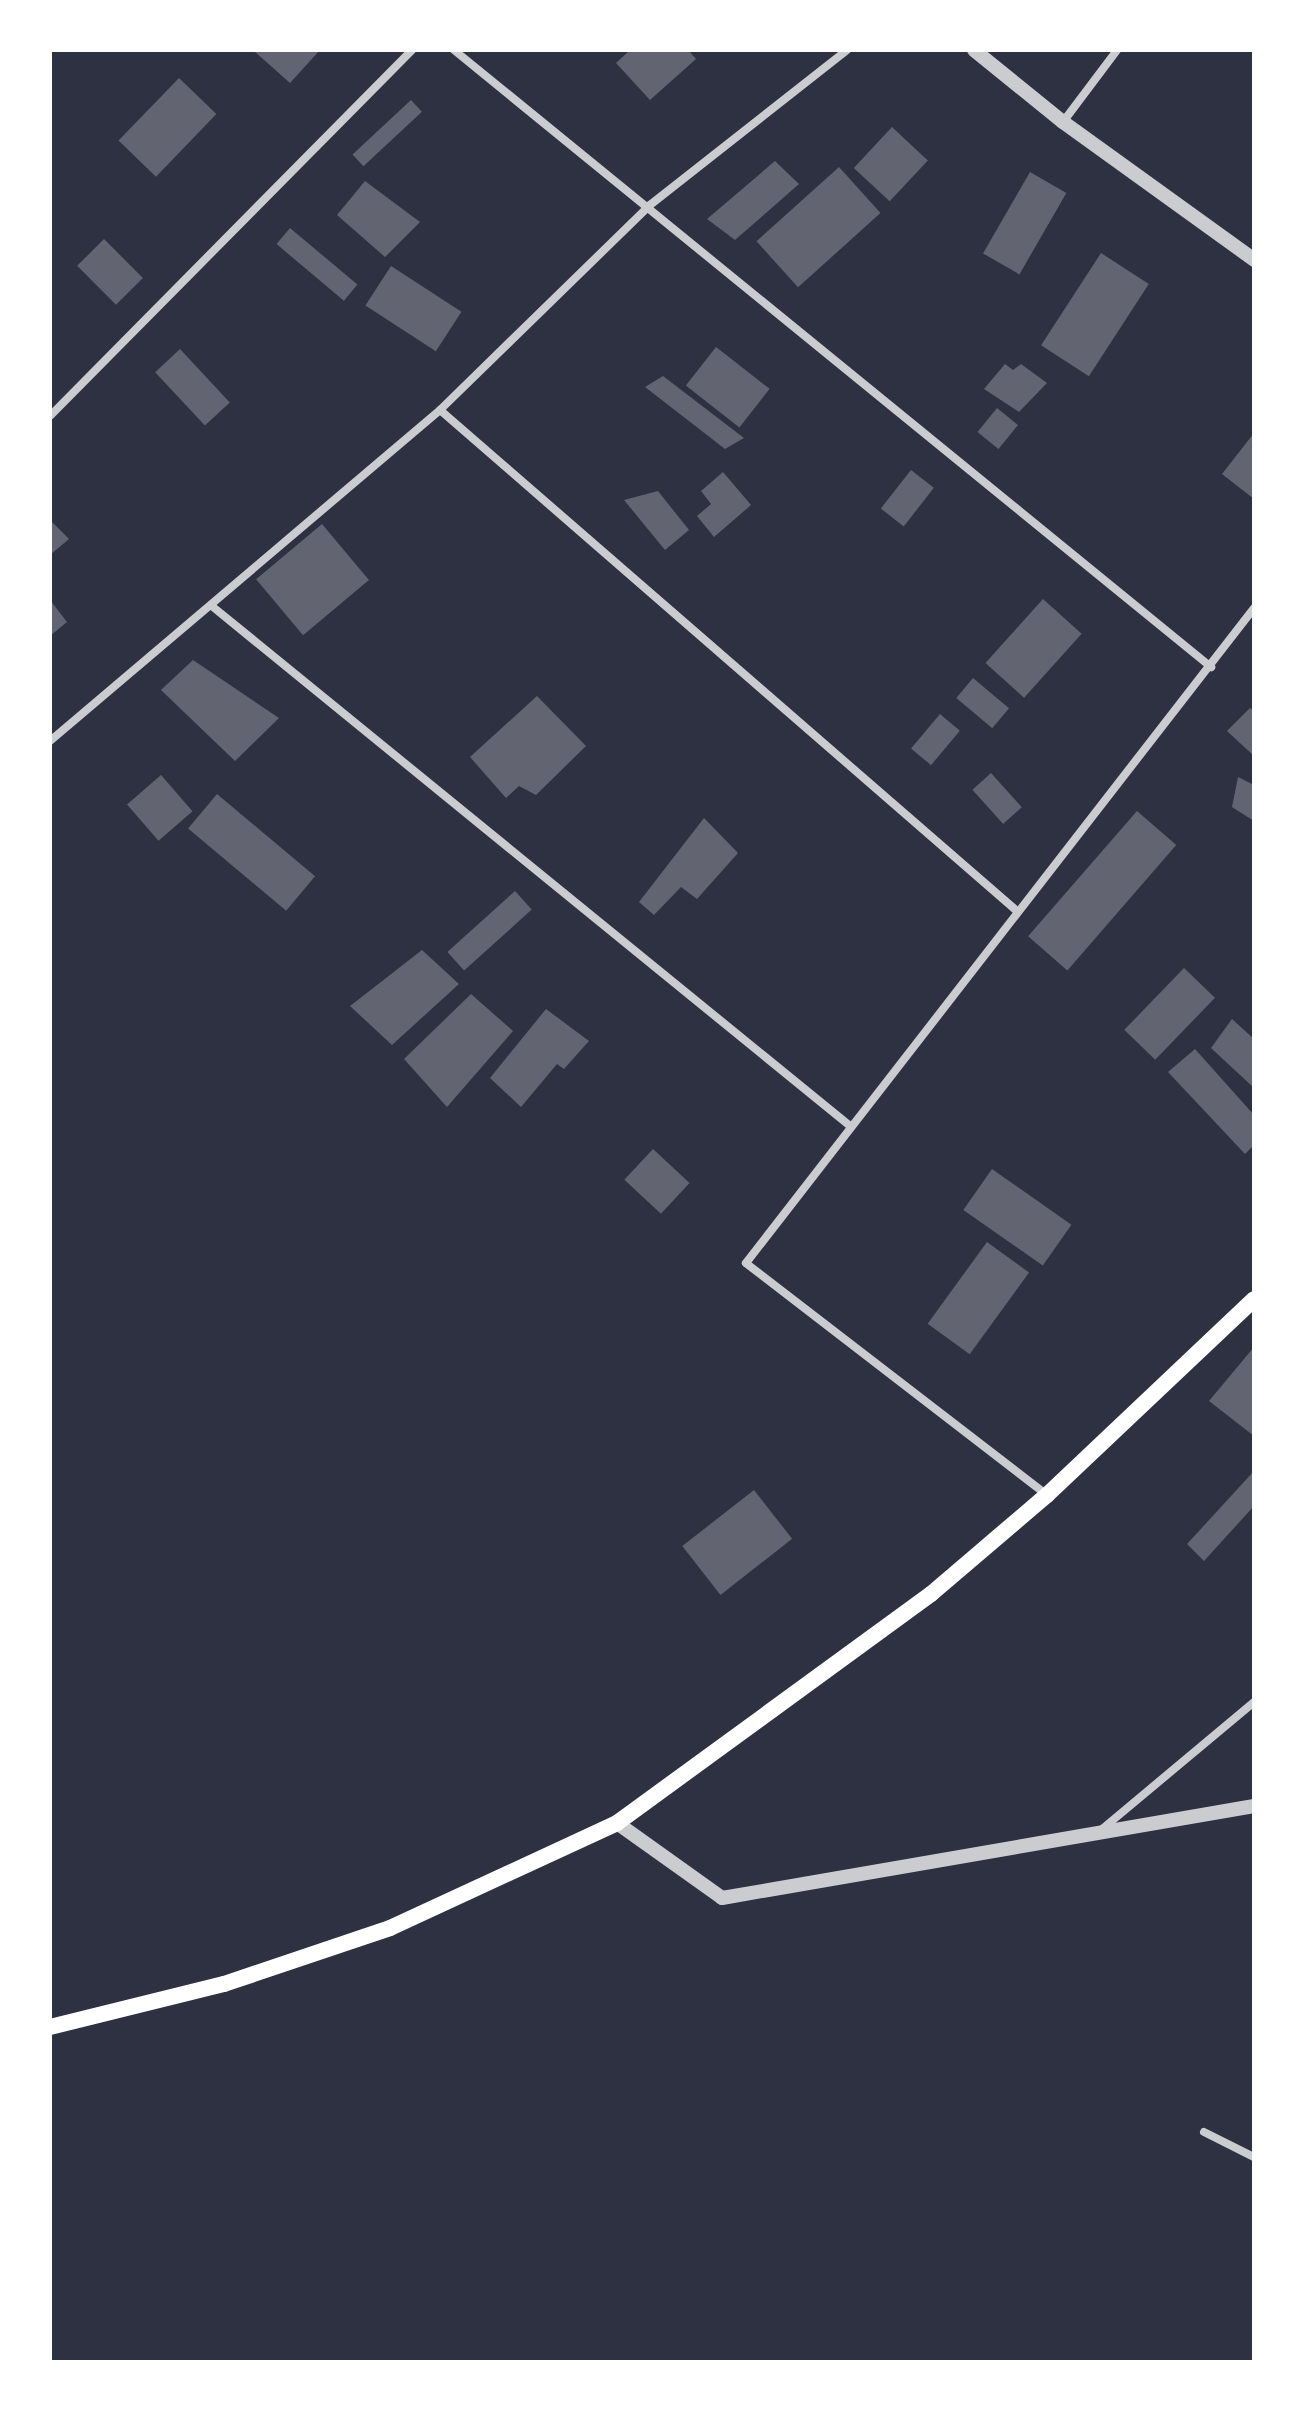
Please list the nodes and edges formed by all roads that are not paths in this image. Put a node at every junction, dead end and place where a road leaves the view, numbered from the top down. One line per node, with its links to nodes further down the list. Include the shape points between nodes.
1 (412, 50): 10 (street)
2 (454, 50): 7 (street)
3 (847, 50): 7 (street)
4 (974, 50): 6 (street)
5 (1117, 50): 6 (street)
6 (1063, 122): 8 (street)
7 (650, 205): 9 (street); 13 (street)
8 (1254, 260)
9 (440, 410): 11 (street); 15 (street)
10 (50, 416)
11 (213, 607): 14 (street); 16 (street)
12 (1254, 608): 13 (street)
13 (1211, 667): 15 (street)
14 (50, 741)
15 (1017, 911): 16 (street)
16 (850, 1126): 18 (street, via 746,1263)
17 (1254, 1299): 18 (main road)
18 (1047, 1495): 21 (main road, via 931,1594)
19 (1254, 1702): 22 (street)
20 (1254, 1806): 22 (street)
21 (617, 1823): 22 (street, via 722,1898); 23 (main road, via 390,1928 224,1984)
22 (1097, 1833)
23 (50, 2027)
24 (1204, 2132): 25 (street)
25 (1254, 2157)

